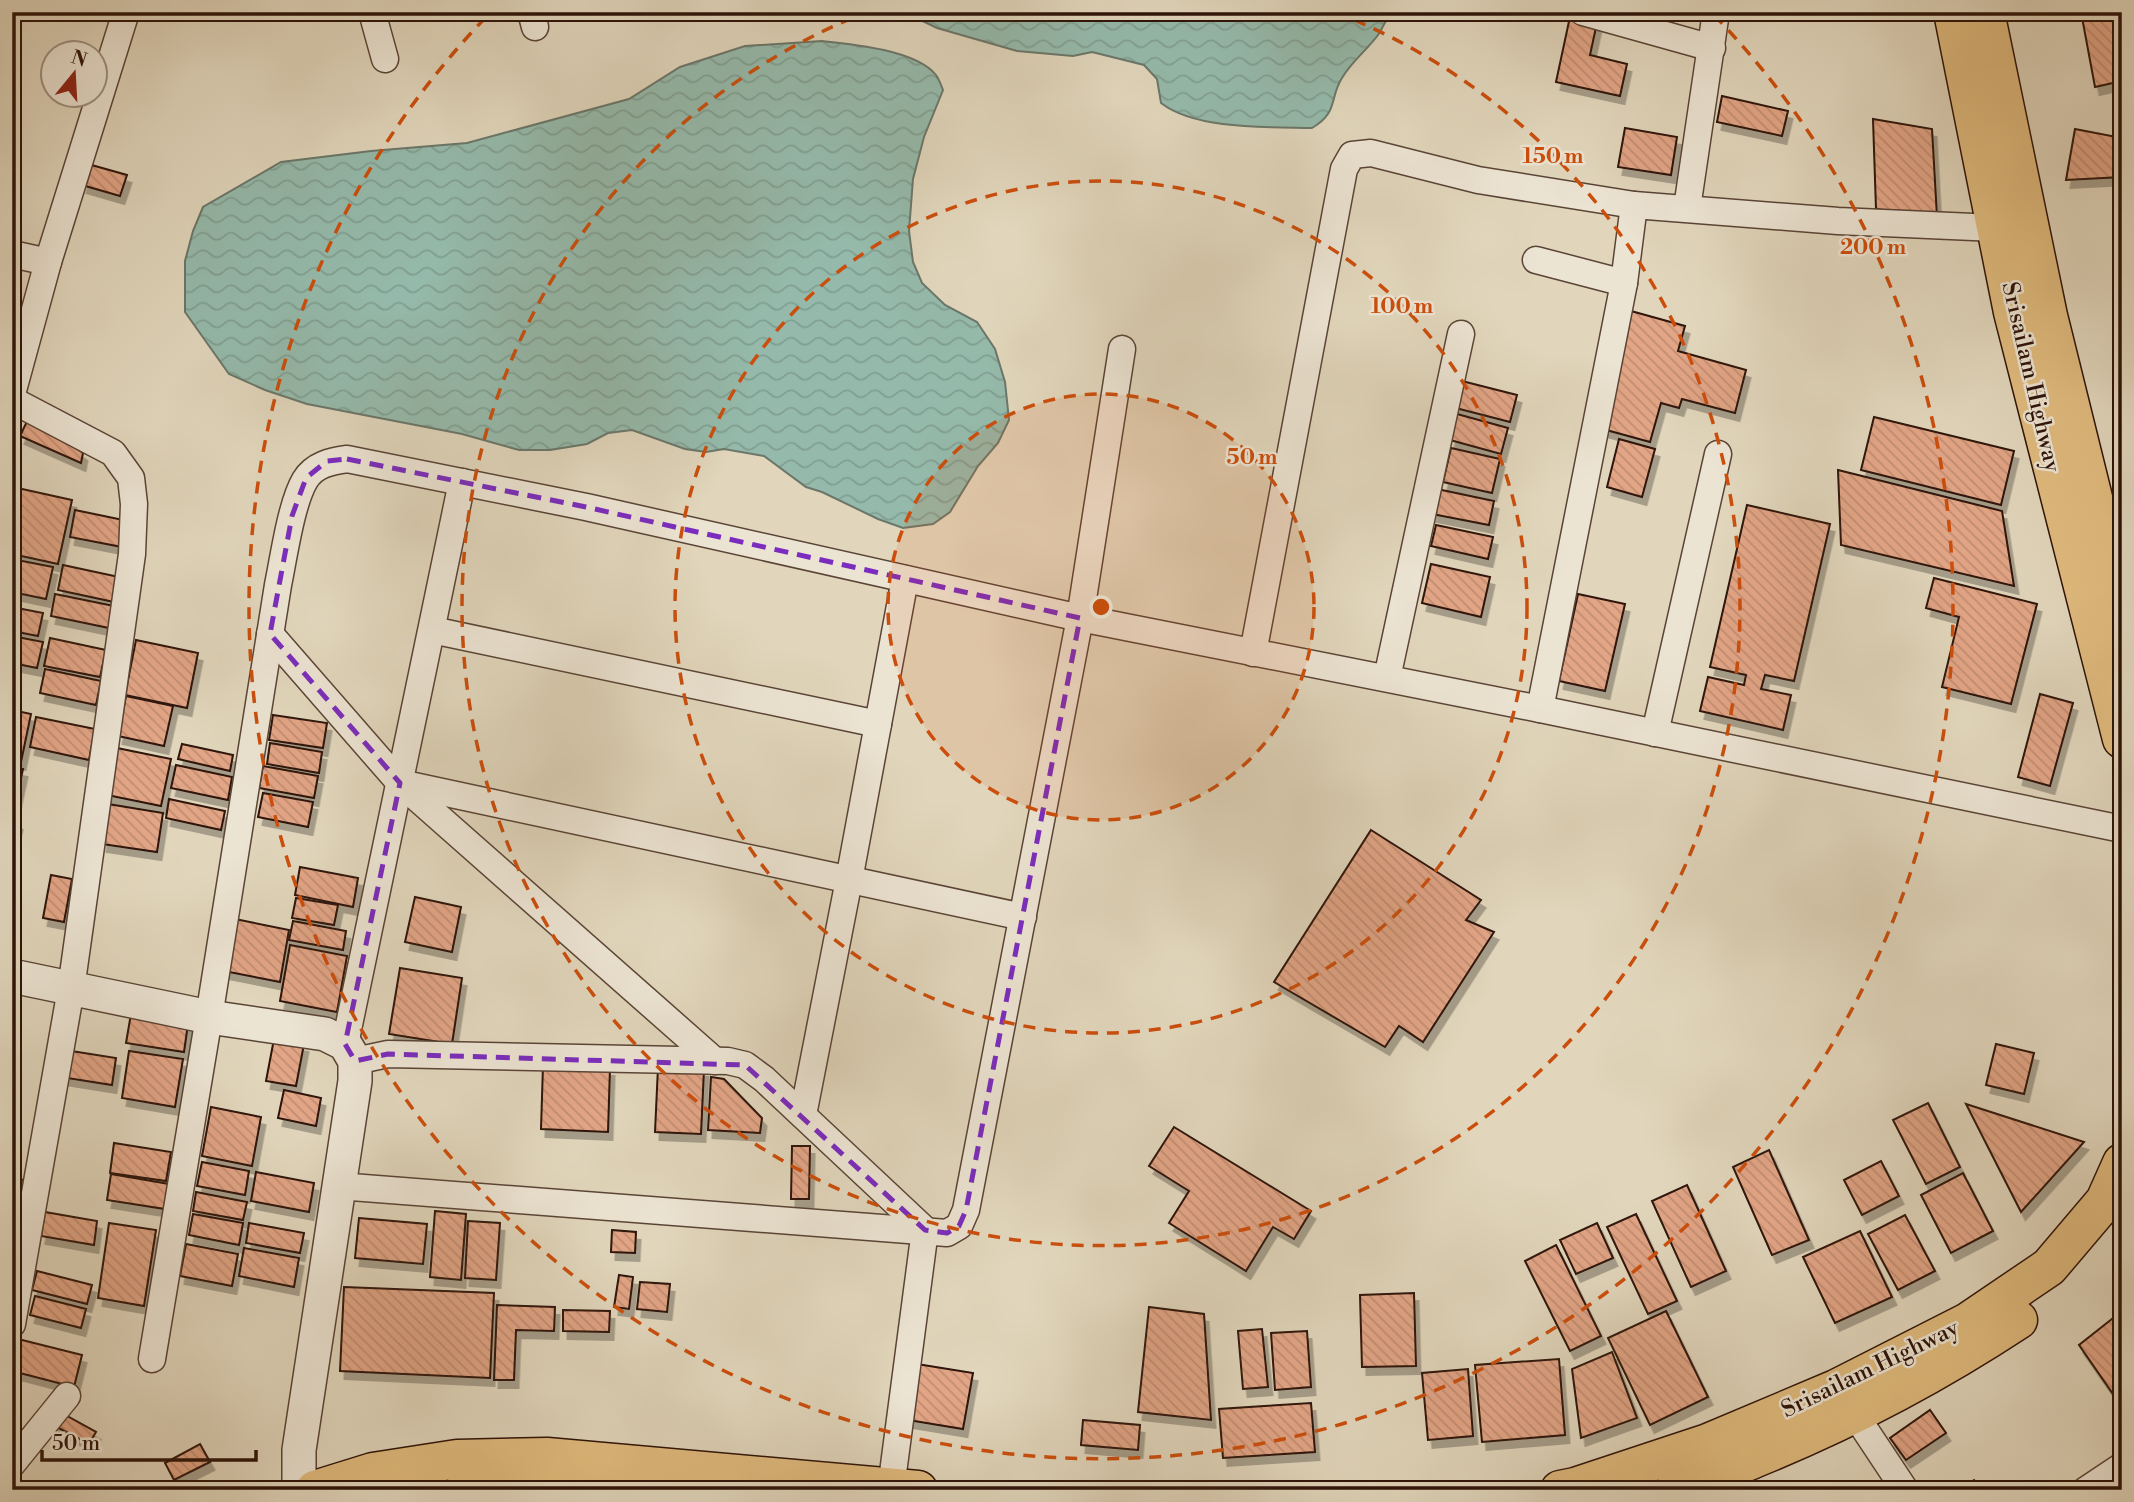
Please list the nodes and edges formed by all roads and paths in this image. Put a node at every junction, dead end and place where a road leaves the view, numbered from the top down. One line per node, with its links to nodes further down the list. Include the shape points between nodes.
1 (127, 12): 14 (street)
2 (372, 12): 8 (street)
3 (1583, 12): 7 (street)
4 (1716, 12): 7 (street)
5 (1954, 12): 11 (highway, Srisailam Highway)
6 (1985, 12): 25 (highway, Srisailam Highway)
7 (1712, 48): 10 (street)
8 (385, 59)
9 (1634, 205): 10 (street); 15 (street); 27 (street, via 1478,180 1371,153 1352,155 1344,169)
10 (1687, 208): 11 (street)
11 (1996, 228): 25 (highway, Srisailam Highway, via 2013,312)
12 (12, 254): 14 (street)
13 (1536, 260): 15 (street)
14 (48, 262): 18 (street)
15 (1624, 283): 29 (street)
16 (1461, 334): 28 (street)
17 (1122, 349): 23 (street)
18 (12, 394)
19 (12, 400): 38 (street, via 113,453 131,478 134,504 132,554)
20 (1718, 454): 31 (street)
21 (462, 482): 22 (street); 24 (street); 26 (street, via 347,459 327,461 306,478 292,516)
22 (905, 579): 23 (street); 30 (street)
23 (1080, 618): 27 (street); 36 (street)
24 (432, 629): 30 (street); 33 (street)
25 (2113, 629): 32 (highway, Srisailam Highway)
26 (270, 634): 33 (street); 39 (street)
27 (1253, 653): 28 (street)
28 (1387, 678): 29 (street)
29 (1540, 709): 31 (street)
30 (878, 724): 35 (street)
31 (1655, 733): 34 (street)
32 (2122, 739)
33 (400, 783): 35 (street); 40 (street); 41 (street)
34 (2122, 829)
35 (849, 880): 36 (street); 42 (street)
36 (1023, 917): 46 (street, via 967,1210 959,1226 947,1233)
37 (12, 976): 38 (street)
38 (71, 989): 39 (street); 47 (street)
39 (209, 1017): 40 (street, via 325,1034); 48 (street)
40 (350, 1053): 41 (street); 44 (street, via 355,1081)
41 (715, 1061): 42 (street, via 745,1065)
42 (803, 1115): 46 (street)
43 (2122, 1163): 50 (highway, Srisailam Highway, via 2105,1201 2049,1267)
44 (338, 1186): 46 (street); 54 (street, via 299,1450)
45 (2122, 1215): 50 (highway, Srisailam Highway, via 2104,1243 2050,1298 1965,1355)
46 (925, 1230): 53 (street)
47 (12, 1324)
48 (152, 1359)
49 (67, 1396): 51 (street)
50 (1846, 1401): 58 (highway, Srisailam Highway); 59 (highway, Srisailam Highway, via 1783,1447); 60 (street)
51 (12, 1464)
52 (2122, 1466): 61 (street)
53 (905, 1489): 55 (highway, via 547,1457 457,1459 373,1472)
54 (299, 1490)
55 (315, 1490)
56 (464, 1490): 57 (highway, via 591,1486)
57 (637, 1490)
58 (1560, 1490)
59 (1674, 1490)
60 (1905, 1490)
61 (2086, 1490)

